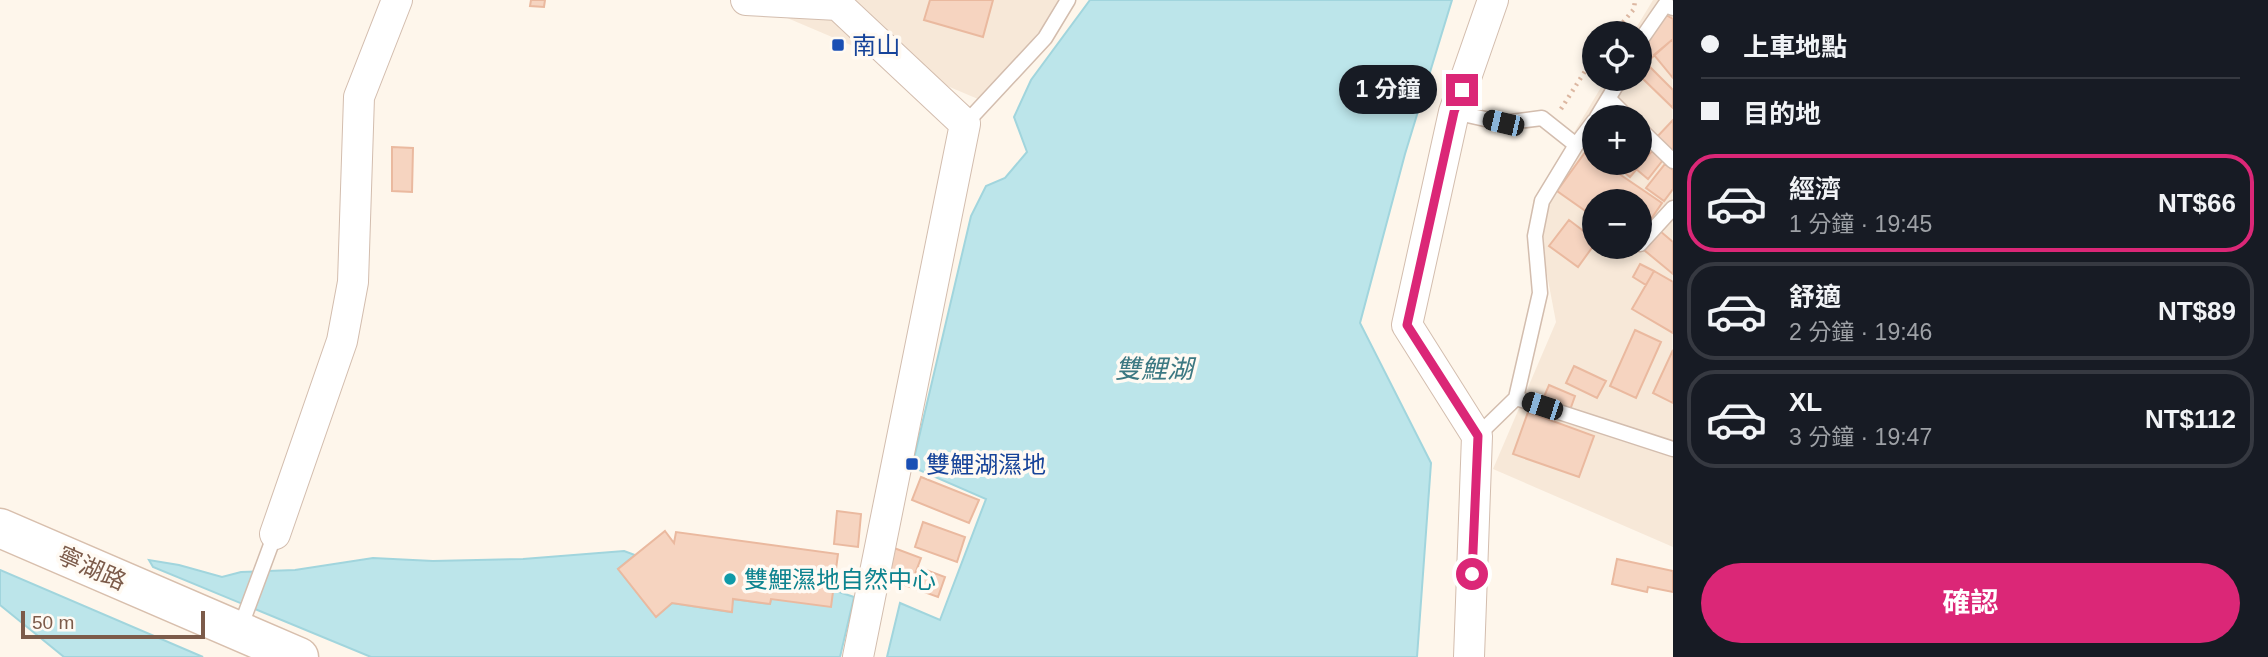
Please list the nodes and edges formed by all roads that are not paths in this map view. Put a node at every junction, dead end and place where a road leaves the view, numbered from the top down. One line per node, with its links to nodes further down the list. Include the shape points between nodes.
1 (397, 0): 24 (street, via 359,97 353,282 342,341)
2 (746, 0): 5 (street)
3 (1068, 0): 13 (lane, via 1045,38)
4 (1493, 0): 12 (street)
5 (839, 3): 13 (street)
6 (1673, 8): 7 (lane, via 1665,5)
7 (1652, 24)
8 (1614, 91): 9 (lane)
9 (1610, 100): 10 (lane); 11 (lane)
10 (1606, 105)
11 (1615, 105)
12 (1454, 112): 16 (lane, via 1503,123 1542,118); 21 (street, via 1407,325)
13 (965, 124): 27 (street)
14 (1582, 137): 16 (lane)
15 (1652, 141): 17 (lane)
16 (1576, 145): 20 (lane, via 1542,201 1535,236 1540,293)
17 (1673, 161)
18 (1673, 208): 19 (lane)
19 (1652, 231)
20 (1516, 398): 21 (lane); 22 (lane)
21 (1478, 436): 28 (street)
22 (1673, 449)
23 (0, 528): 25 (main road, 寧湖路)
24 (275, 534): 25 (lane)
25 (242, 621): 26 (main road, 寧湖路)
26 (299, 657)
27 (858, 657)
28 (1469, 657)

